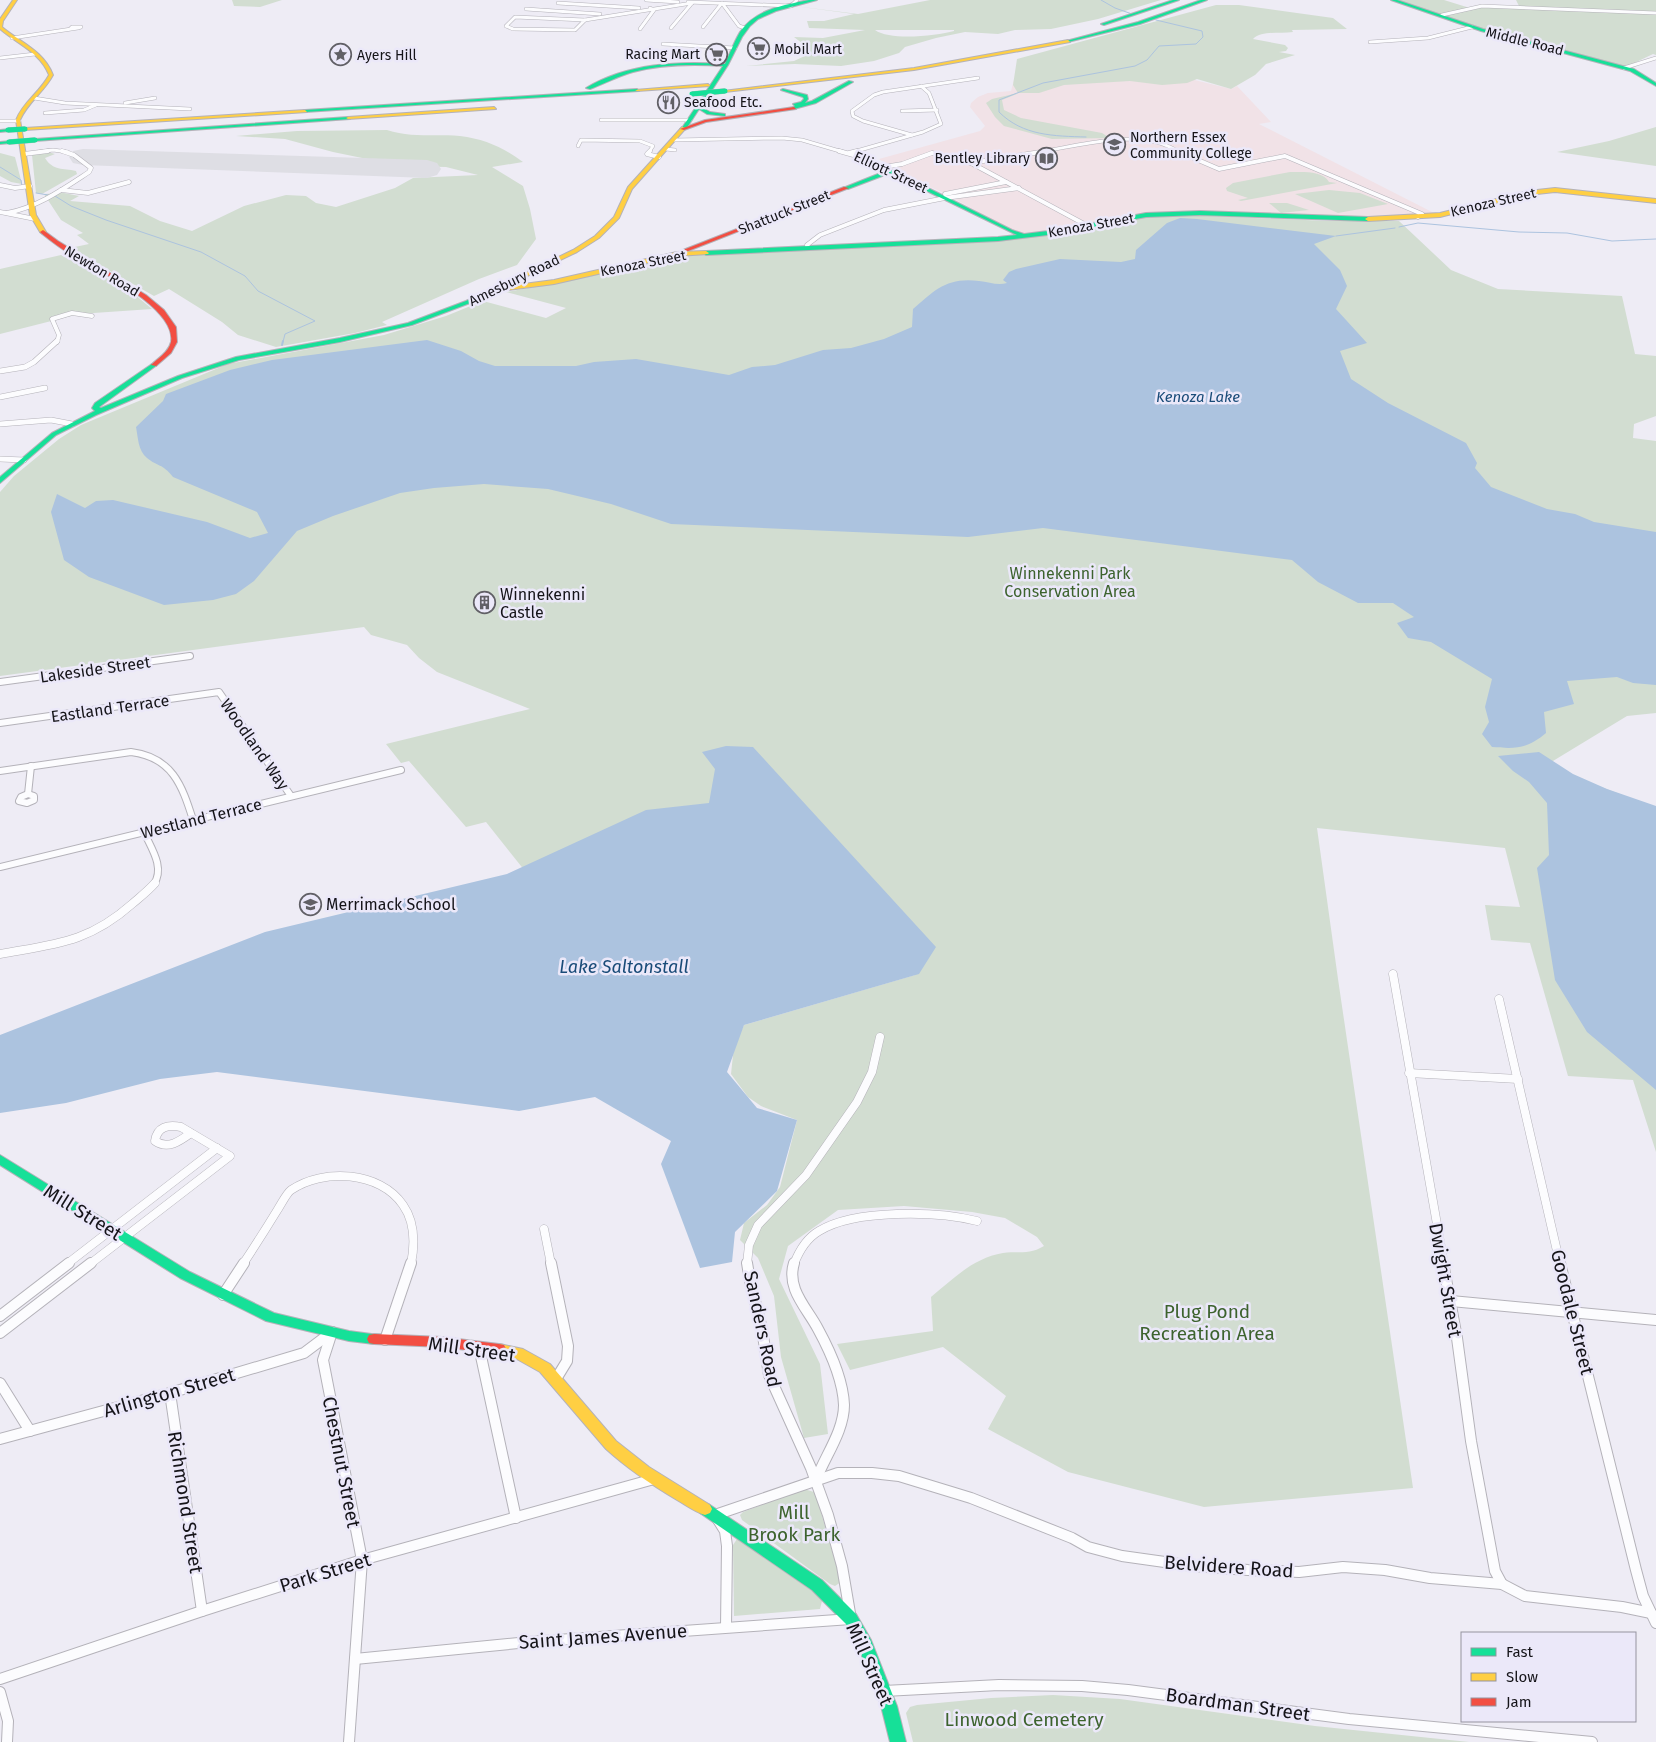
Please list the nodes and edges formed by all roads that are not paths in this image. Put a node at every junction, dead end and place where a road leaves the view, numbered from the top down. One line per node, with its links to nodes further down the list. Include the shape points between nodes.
1 (15, 0): 17 (main road)
2 (646, 0): 8 (street)
3 (815, 0): 10 (main road, Amesbury Road)
4 (1177, 0): 33 (main road, via 1099,25 980,52 869,69)
5 (1205, 0): 32 (main road, via 1079,39)
6 (1393, 0): 15 (main road, Middle Road)
7 (558, 3): 11 (street)
8 (692, 3): 9 (street); 11 (street); 20 (street)
9 (722, 3): 10 (street); 18 (street); 21 (street, via 739,26)
10 (794, 3): 21 (main road, Amesbury Road, via 766,13)
11 (652, 8): 14 (street); 22 (street, via 654,10)
12 (526, 9): 14 (street)
13 (1656, 12): 15 (street, via 1474,6)
14 (614, 15): 16 (street)
15 (1442, 15): 19 (main road, Middle Road)
16 (585, 20): 16 (street, via 576,30 513,29 506,26 515,17)
17 (0, 27): 24 (main road)
18 (703, 27)
19 (1472, 27): 25 (street, via 1428,38); 31 (main road, Middle Road)
20 (671, 28)
21 (745, 28): 33 (main road, Amesbury Road)
22 (640, 29)
23 (70, 30): 24 (street)
24 (12, 38): 27 (main road)
25 (1370, 42)
26 (663, 44): 33 (street)
27 (35, 54): 28 (street); 39 (main road, via 48,64 52,73 48,84)
28 (0, 58)
29 (1656, 58): 31 (street)
30 (704, 65): 33 (main road); 38 (main road, via 653,68 632,72 622,80 639,87); 41 (main road, via 637,69 599,85 572,91)
31 (1624, 68): 35 (main road, Middle Road)
32 (922, 69): 37 (main road); 49 (main road, via 851,82 798,107)
33 (723, 72): 37 (main road); 38 (main road, bridge); 38 (main road); 44 (main road, Amesbury Road)
34 (978, 78): 36 (street)
35 (1656, 85)
36 (920, 86): 46 (street, via 928,90); 56 (street, via 874,95 852,111 853,116 863,121)
37 (752, 89): 49 (main road, via 790,90 806,99 803,103 771,112)
38 (690, 90): 41 (main road); 57 (main road, bridge)
39 (34, 98): 42 (street); 53 (main road, via 20,112)
40 (155, 98): 43 (street)
41 (431, 103): 53 (main road)
42 (97, 105): 43 (street); 48 (street, via 84,110)
43 (109, 105): 45 (street)
44 (698, 107): 49 (main road); 50 (main road, Amesbury Road)
45 (190, 109)
46 (937, 110): 47 (street); 56 (street, via 941,124)
47 (902, 111)
48 (45, 112)
49 (725, 117): 50 (main road); 54 (main road)
50 (691, 119): 51 (street); 54 (main road, Amesbury Road)
51 (600, 120)
52 (0, 121): 53 (street)
53 (22, 125): 55 (main road, bridge); 61 (main road, Newton Road)
54 (682, 129): 59 (main road, Amesbury Road)
55 (4, 130)
56 (912, 135): 60 (street)
57 (4, 142)
58 (578, 146): 59 (street, via 581,140 644,141 653,146 647,154)
59 (668, 149): 60 (street, Elliott Street, via 782,138 808,141); 83 (main road, Amesbury Road, via 630,188 616,218 597,238)
60 (849, 153): 63 (street, Elliott Street)
61 (24, 154): 67 (main road, Newton Road); 69 (street, via 66,150 91,168)
62 (971, 163): 63 (street, via 932,153); 65 (street); 75 (street, via 1129,139 1157,142 1219,169 1285,156 1422,214)
63 (887, 169): 70 (main road, Elliott Street); 82 (main road, Shattuck Street)
64 (129, 182): 69 (street, via 88,193)
65 (1006, 182): 68 (street); 70 (street)
66 (0, 185): 67 (street)
67 (30, 186): 72 (main road, Newton Road)
68 (1019, 188): 70 (street); 77 (street)
69 (61, 190): 72 (street)
70 (943, 197): 78 (main road, Elliott Street); 81 (street, via 870,214 820,235 810,241)
71 (1656, 201): 75 (main road, Kenoza Street, via 1549,190)
72 (32, 207): 74 (street); 76 (main road, Newton Road)
73 (0, 212): 74 (street)
74 (7, 213): 76 (street)
75 (1418, 217): 77 (main road, Kenoza Street, via 1343,220 1189,213 1126,217)
76 (35, 220): 88 (main road, Newton Road, via 56,244 137,291 175,327 175,340 165,354 95,408)
77 (1088, 226): 79 (main road, Kenoza Street)
78 (1010, 231): 79 (main road, Elliott Street); 80 (main road)
79 (1025, 236): 80 (main road, Kenoza Street)
80 (998, 239): 81 (main road, Kenoza Street)
81 (808, 248): 82 (main road, Kenoza Street)
82 (678, 254): 83 (main road, Kenoza Street, via 586,275)
83 (521, 282): 88 (main road, Amesbury Road, via 493,290 444,312 377,332 212,365)
84 (92, 316): 85 (street, via 80,312 52,319 59,335 57,342 30,364)
85 (0, 371)
86 (45, 388): 87 (street)
87 (0, 397)
88 (104, 410): 92 (main road, Amesbury Road)
89 (44, 415): 90 (street)
90 (40, 420): 91 (street); 92 (street)
91 (0, 424)
92 (72, 424): 94 (main road, Amesbury Road, via 54,434)
93 (0, 459): 94 (street)
94 (24, 460): 95 (main road, Amesbury Road)
95 (0, 481)
96 (190, 656): 97 (street, Lakeside Street)
97 (0, 682)
98 (219, 692): 99 (street, Eastland Terrace); 104 (street, Woodland Way)
99 (0, 723)
100 (31, 766): 102 (street); 103 (street); 105 (street, via 144,752 170,766)
101 (401, 770): 104 (street, Westland Terrace)
102 (0, 771)
103 (28, 794)
104 (291, 796): 105 (street, Westland Terrace)
105 (193, 820): 106 (street, Westland Terrace)
106 (144, 832): 107 (street, Westland Terrace); 108 (street, via 158,871 147,891 107,924 79,938)
107 (0, 868)
108 (0, 954)
109 (1393, 974): 112 (street, Dwight Street)
110 (1499, 999): 113 (street, Goodale Street)
111 (880, 1037): 137 (street, Sanders Road, via 875,1048 872,1075 866,1086 800,1183 764,1217 752,1234 748,1250 748,1274 762,1326 770,1379)
112 (1409, 1072): 113 (street); 122 (street, Dwight Street)
113 (1518, 1079): 123 (street, Goodale Street)
114 (191, 1133): 115 (street)
115 (217, 1148): 119 (street); 120 (street, via 230,1156)
116 (0, 1159): 119 (main road, Mill Street)
117 (977, 1221): 137 (street, via 940,1214 849,1221 820,1231 800,1252 792,1274 795,1290 829,1352 838,1379 843,1412 833,1444)
118 (544, 1229): 130 (street, via 568,1346 566,1361)
119 (112, 1230): 120 (main road, Mill Street); 124 (street)
120 (124, 1238): 121 (main road, Mill Street); 127 (street)
121 (223, 1295): 126 (main road, Mill Street, via 270,1317); 128 (street, via 290,1191 302,1182 338,1175 358,1176 394,1195 412,1224 414,1245 409,1271)
122 (1451, 1301): 123 (street); 141 (street, Dwight Street, via 1471,1441 1495,1570)
123 (1572, 1311): 125 (street); 143 (street, Goodale Street, via 1636,1570 1643,1596)
124 (0, 1316)
125 (1656, 1320)
126 (332, 1332): 128 (main road, Mill Street); 132 (street, Arlington Street, via 304,1353); 140 (street, Chestnut Street, via 323,1360)
127 (0, 1333)
128 (385, 1340): 129 (main road, Mill Street)
129 (479, 1347): 130 (main road, Mill Street, via 518,1353 545,1368); 139 (street)
130 (556, 1379): 136 (main road, Mill Street, via 610,1445)
131 (0, 1383): 133 (street)
132 (170, 1393): 134 (street, Arlington Street); 142 (street, Richmond Street)
133 (4, 1399): 134 (street)
134 (30, 1431): 135 (street, Arlington Street)
135 (0, 1439)
136 (655, 1479): 138 (main road, Mill Street); 139 (street, Park Street)
137 (816, 1480): 138 (street, Belvidere Road); 141 (street, Belvidere Road, via 838,1474 899,1476 980,1501 1104,1552 1146,1560 1299,1572 1361,1567 1430,1578); 144 (street, Sanders Road, via 838,1544)
138 (715, 1515): 144 (main road, Mill Street, via 817,1585); 145 (street, via 725,1531 727,1546)
139 (516, 1518): 140 (street, Park Street)
140 (362, 1560): 142 (street, Park Street); 146 (street, Chestnut Street)
141 (1502, 1584): 143 (street, Belvidere Road, via 1525,1596 1622,1607)
142 (202, 1611): 147 (street, Park Street)
143 (1654, 1618)
144 (852, 1619): 145 (street, Saint James Avenue); 148 (main road, Mill Street)
145 (726, 1627): 146 (street, Saint James Avenue)
146 (355, 1659): 151 (street, Chestnut Street)
147 (0, 1679)
148 (884, 1691): 152 (main road, Mill Street); 153 (street, Boardman Street, via 994,1685 1082,1686 1349,1719)
149 (0, 1692): 150 (street, via 8,1721)
150 (7, 1742)
151 (349, 1742)
152 (898, 1742)
153 (1592, 1742)

